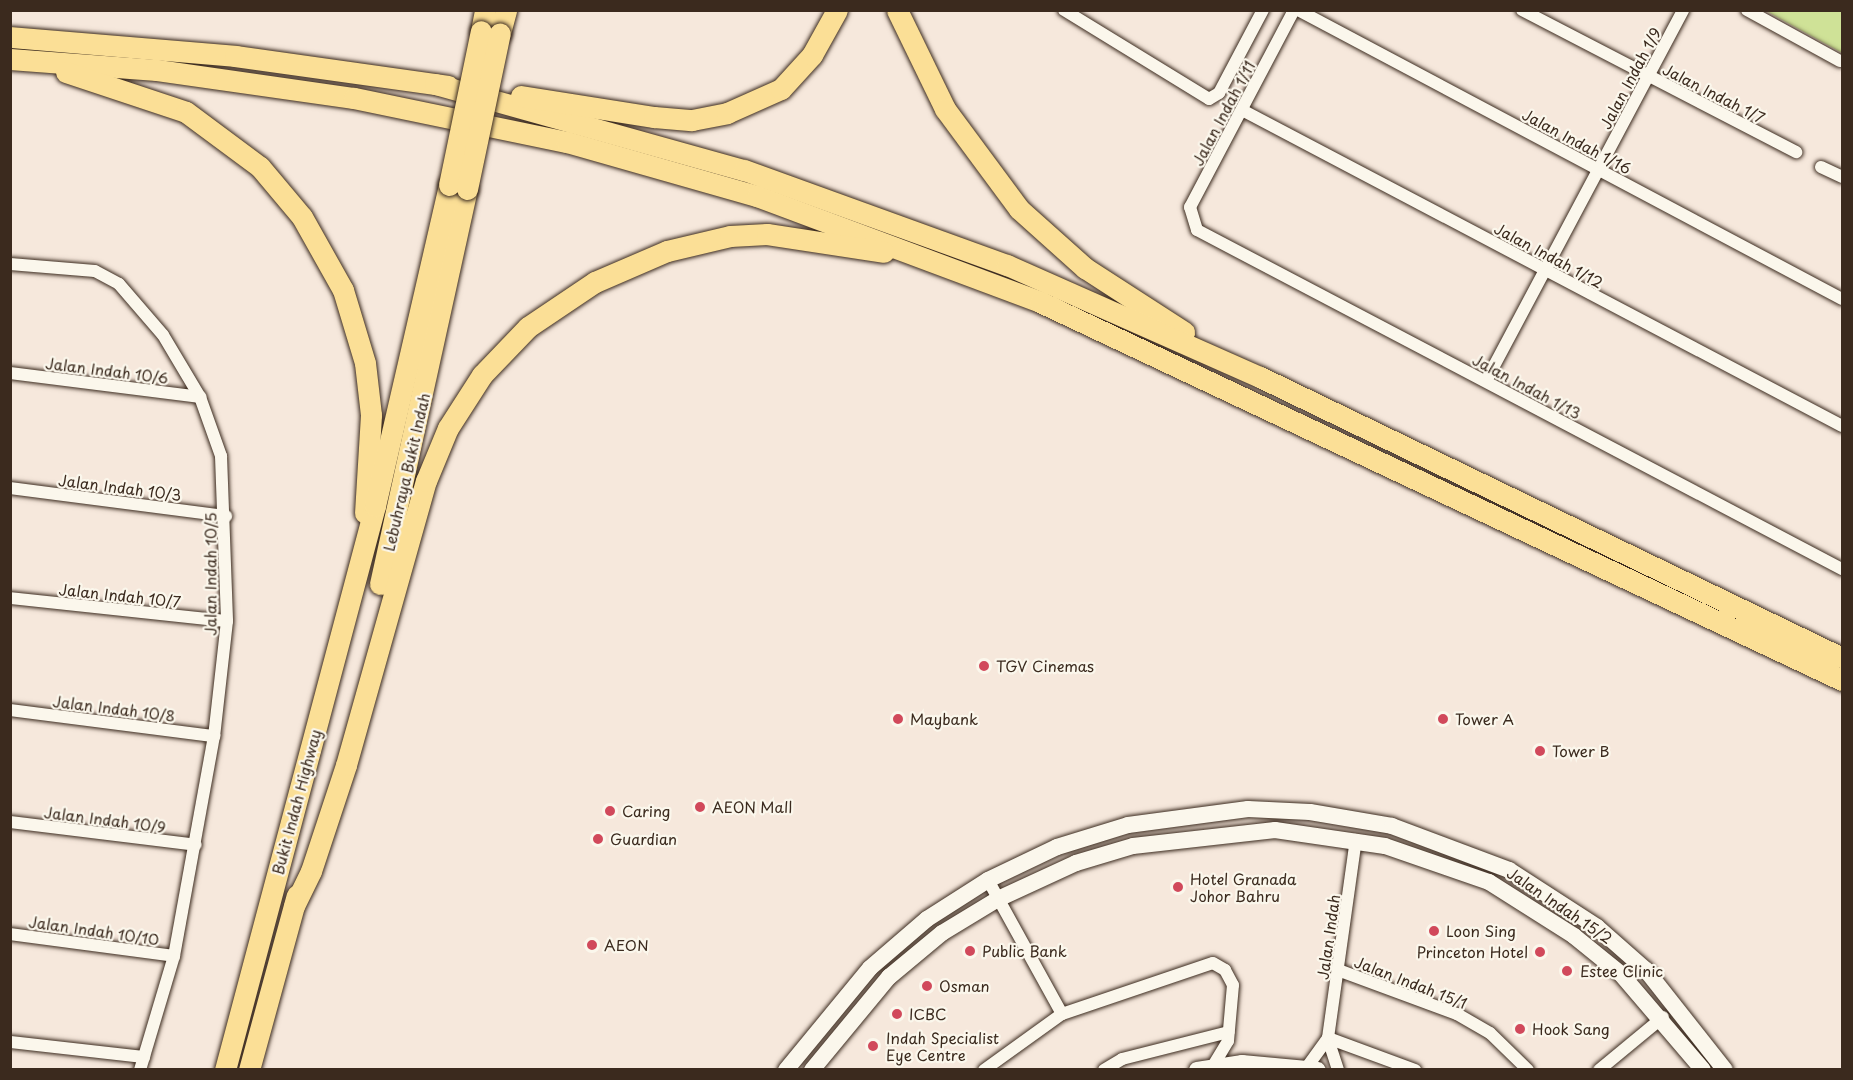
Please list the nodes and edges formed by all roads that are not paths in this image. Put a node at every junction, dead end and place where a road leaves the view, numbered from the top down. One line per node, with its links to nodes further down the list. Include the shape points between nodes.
1 (506, 10): 10 (highway, Lebuhraya Bukit Indah)
2 (837, 10): 15 (highway, via 812,55 781,89 727,113 692,120)
3 (897, 10): 28 (highway, via 945,109 1019,209 1085,268)
4 (1064, 10): 5 (street, Jalan Indah 1/11, via 1204,97 1219,93)
5 (1263, 10)
6 (1296, 10): 16 (street, Jalan Indah 1/11); 19 (street, Jalan Indah 1/16)
7 (1522, 10): 14 (street, Jalan Indah 1/7)
8 (1683, 10): 14 (street, Jalan Indah 1/9)
9 (1748, 10): 13 (street)
10 (489, 25): 21 (highway, Lebuhraya Bukit Indah, bridge)
11 (10, 37): 15 (highway, via 235,56)
12 (16, 59): 25 (highway, via 260,83 555,140 757,196); 34 (highway, via 120,86 186,112 260,167 302,217 343,290 365,363 371,415)
13 (1840, 61)
14 (1648, 76): 17 (street, Jalan Indah 1/7); 19 (street, Jalan Indah 1/9)
15 (435, 84): 28 (highway, via 733,167 882,217 1007,265)
16 (1242, 110): 22 (street, Jalan Indah 1/11, via 1190,207); 24 (street, Jalan Indah 1/12)
17 (1796, 152)
18 (1821, 166): 20 (street)
19 (1599, 169): 24 (street, Jalan Indah 1/9); 26 (street, Jalan Indah 1/16)
20 (1842, 177)
21 (458, 187): 34 (highway, Lebuhraya Bukit Indah); 47 (highway, Lebuhraya Bukit Indah, via 388,551)
22 (1197, 230): 29 (street, Jalan Indah 1/13)
23 (10, 264): 30 (street, Jalan Indah 10/5, via 96,271 119,285 163,335)
24 (1545, 270): 29 (street, Jalan Indah 1/9); 31 (street, Jalan Indah 1/12)
25 (982, 280): 39 (highway, via 1167,360); 47 (highway, via 803,236 730,236 667,251 595,282 528,327 477,384 448,428 426,481 346,765 311,872)
26 (1842, 298)
27 (10, 373): 30 (street, Jalan Indah 10/6)
28 (1260, 377): 38 (highway)
29 (1486, 381): 35 (street, Jalan Indah 1/13)
30 (200, 397): 33 (street, Jalan Indah 10/5, via 221,456)
31 (1842, 426)
32 (10, 488): 33 (street, Jalan Indah 10/3)
33 (226, 516): 37 (street, Jalan Indah 10/5)
34 (365, 535): 61 (highway, Bukit Indah Highway)
35 (1842, 569)
36 (10, 598): 37 (street, Jalan Indah 10/7)
37 (227, 621): 41 (street, Jalan Indah 10/5)
38 (1842, 658)
39 (1842, 680)
40 (10, 710): 41 (street, Jalan Indah 10/8)
41 (214, 736): 44 (street, Jalan Indah 10/5)
42 (10, 822): 44 (street, Jalan Indah 10/9)
43 (1356, 840): 46 (street, Jalan Indah 15/2, via 1275,830 1184,837 1076,863); 50 (street, Jalan Indah); 52 (street, Jalan Indah 15/2, via 1489,882 1574,936)
44 (196, 846): 49 (street, Jalan Indah 10/5)
45 (988, 880): 46 (street); 63 (street, Jalan Indah 15/2, via 927,919 870,968); 72 (street, Jalan Indah 15/2, via 1067,844 1128,825 1201,812 1279,810 1392,826 1492,861 1598,927 1683,1010)
46 (998, 898): 51 (street); 64 (street, Jalan Indah 15/2, via 942,933 889,977)
47 (294, 906): 62 (highway)
48 (10, 934): 49 (street, Jalan Indah 10/10)
49 (174, 956): 56 (street, Jalan Indah 10/5)
50 (1338, 970): 54 (street, Jalan Indah); 69 (street, Jalan Indah 15/1, via 1457,1014 1490,1033)
51 (1062, 1014): 53 (street, via 1213,963 1225,970 1233,985); 59 (street)
52 (1662, 1017): 70 (street); 71 (street, Jalan Indah 15/2)
53 (1228, 1037): 57 (street); 58 (street); 65 (street, via 1122,1059)
54 (1328, 1038): 60 (street, Jalan Indah); 67 (street, Jalan Indah); 68 (street)
55 (10, 1042): 56 (street)
56 (142, 1063)
57 (1242, 1063): 58 (street); 60 (street)
58 (1214, 1064): 66 (street)
59 (988, 1068)
60 (1312, 1068)
61 (225, 1070)
62 (249, 1070)
63 (786, 1070)
64 (812, 1070)
65 (1104, 1070)
66 (1197, 1070)
67 (1338, 1070)
68 (1415, 1070)
69 (1527, 1070)
70 (1599, 1070)
71 (1702, 1070)
72 (1725, 1070)

